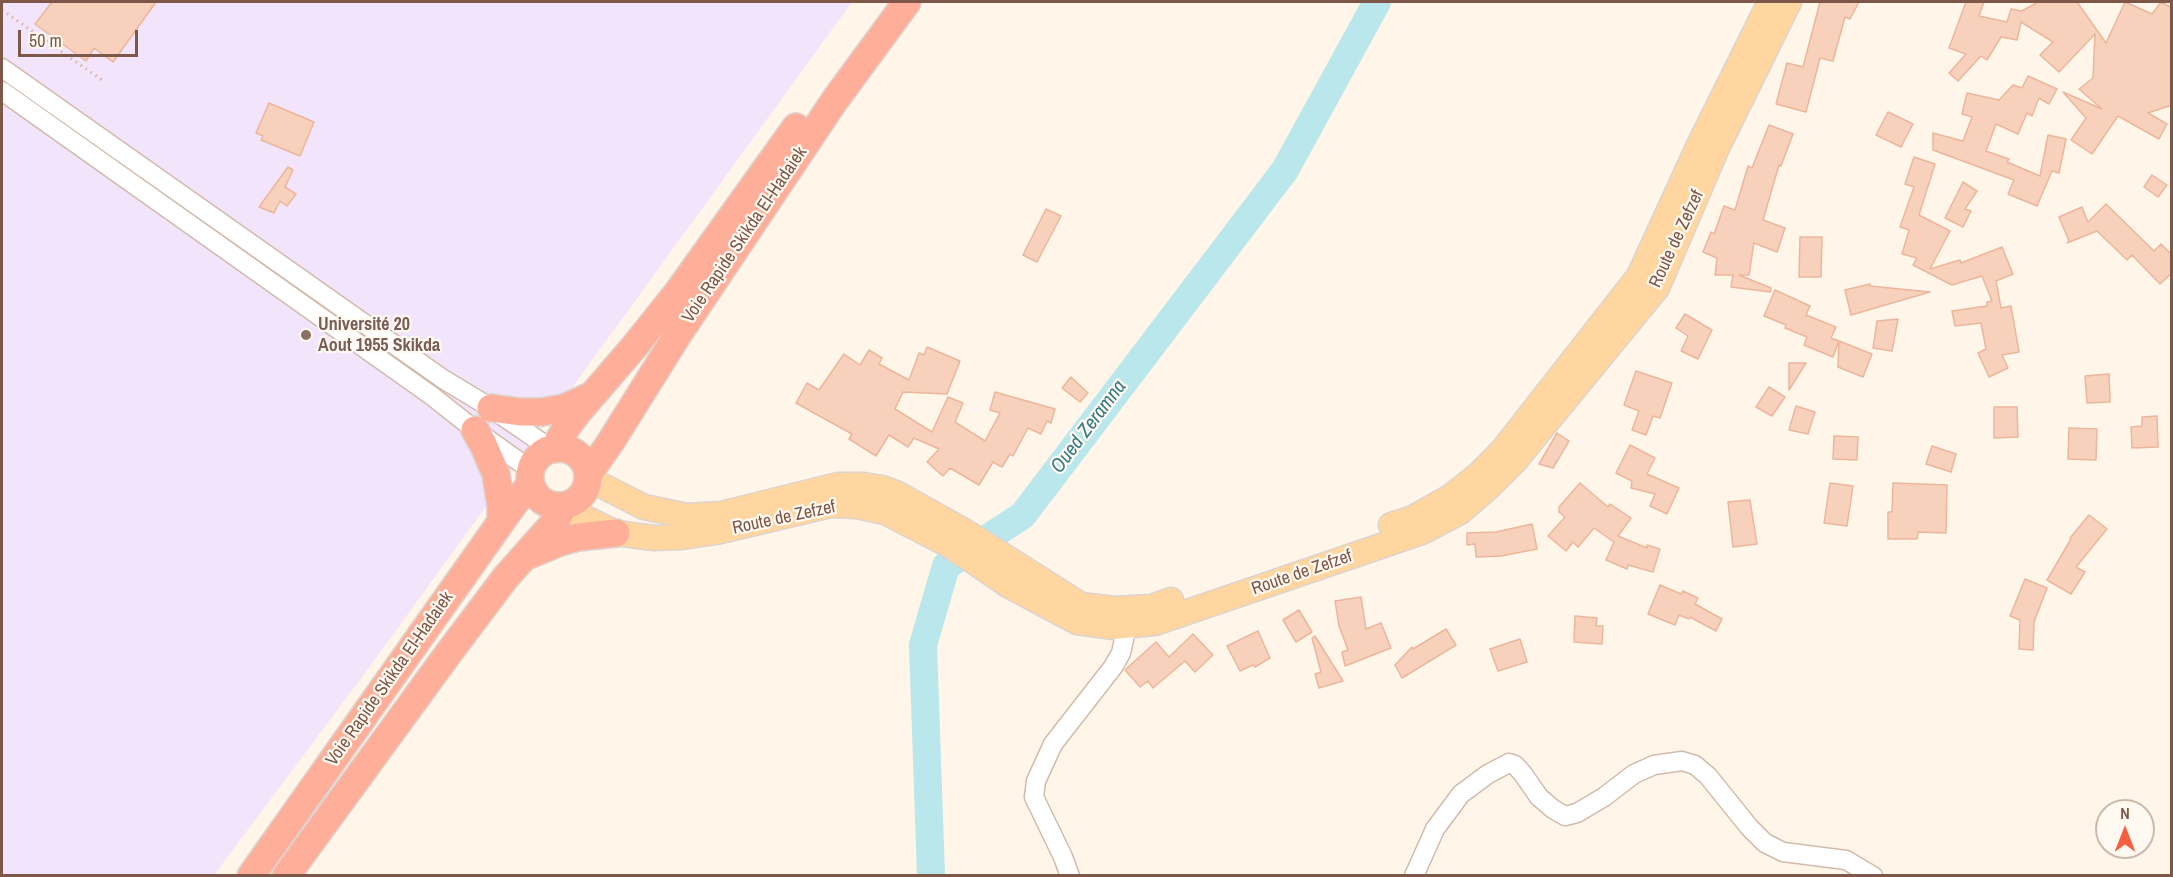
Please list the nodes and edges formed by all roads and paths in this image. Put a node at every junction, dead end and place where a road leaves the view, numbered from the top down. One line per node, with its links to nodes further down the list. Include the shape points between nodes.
1 (885, 2): 10 (highway, Voie Rapide Skikda El-Hadaiek, via 678,292)
2 (907, 2): 15 (highway, Voie Rapide Skikda El-Hadaiek, via 828,110)
3 (1770, 2): 22 (main road, Route de Zefzef, via 1639,276 1502,451 1478,475 1413,518)
4 (1789, 2): 22 (main road, Route de Zefzef, via 1717,148 1657,288 1490,486 1460,512 1422,532 1155,623)
5 (2, 10): 7 (path)
6 (2, 68): 9 (street)
7 (102, 81)
8 (2, 91): 11 (street)
9 (460, 389): 11 (street); 12 (street)
10 (595, 394): 12 (highway, via 564,408 542,412); 14 (highway, Voie Rapide Skikda El-Hadaiek)
11 (445, 407): 13 (street)
12 (491, 408): 14 (street)
13 (475, 430): 16 (street); 18 (highway, via 496,474)
14 (553, 449): 15 (highway, via 567,449 579,455); 16 (highway, Voie Rapide Skikda El-Hadaiek, via 541,455)
15 (589, 476): 17 (highway, Voie Rapide Skikda El-Hadaiek, via 580,498); 20 (main road, Route de Zefzef, via 644,507 687,516 721,514 838,485 864,485 898,494)
16 (531, 477): 17 (highway, via 538,497 550,505); 18 (highway, Voie Rapide Skikda El-Hadaiek)
17 (566, 505): 19 (main road, Route de Zefzef); 21 (highway, Voie Rapide Skikda El-Hadaiek)
18 (501, 522): 23 (highway, Voie Rapide Skikda El-Hadaiek)
19 (616, 533): 20 (main road, Route de Zefzef, via 682,537 830,505 885,513); 21 (highway, via 560,542)
20 (957, 538): 22 (main road, Route de Zefzef, via 1014,576 1081,604 1114,609)
21 (525, 556): 24 (highway, Voie Rapide Skikda El-Hadaiek, via 448,654)
22 (1126, 617): 25 (street, via 1121,653 1053,744 1036,781 1034,797)
23 (251, 876)
24 (286, 876)
25 (1070, 876)
26 (1414, 876): 27 (street, via 1435,829 1461,794 1509,763 1523,774 1539,797 1565,816 1604,798 1634,774 1654,765 1682,761 1695,765 1708,776 1765,843 1783,852 1846,860)
27 (1873, 876)

